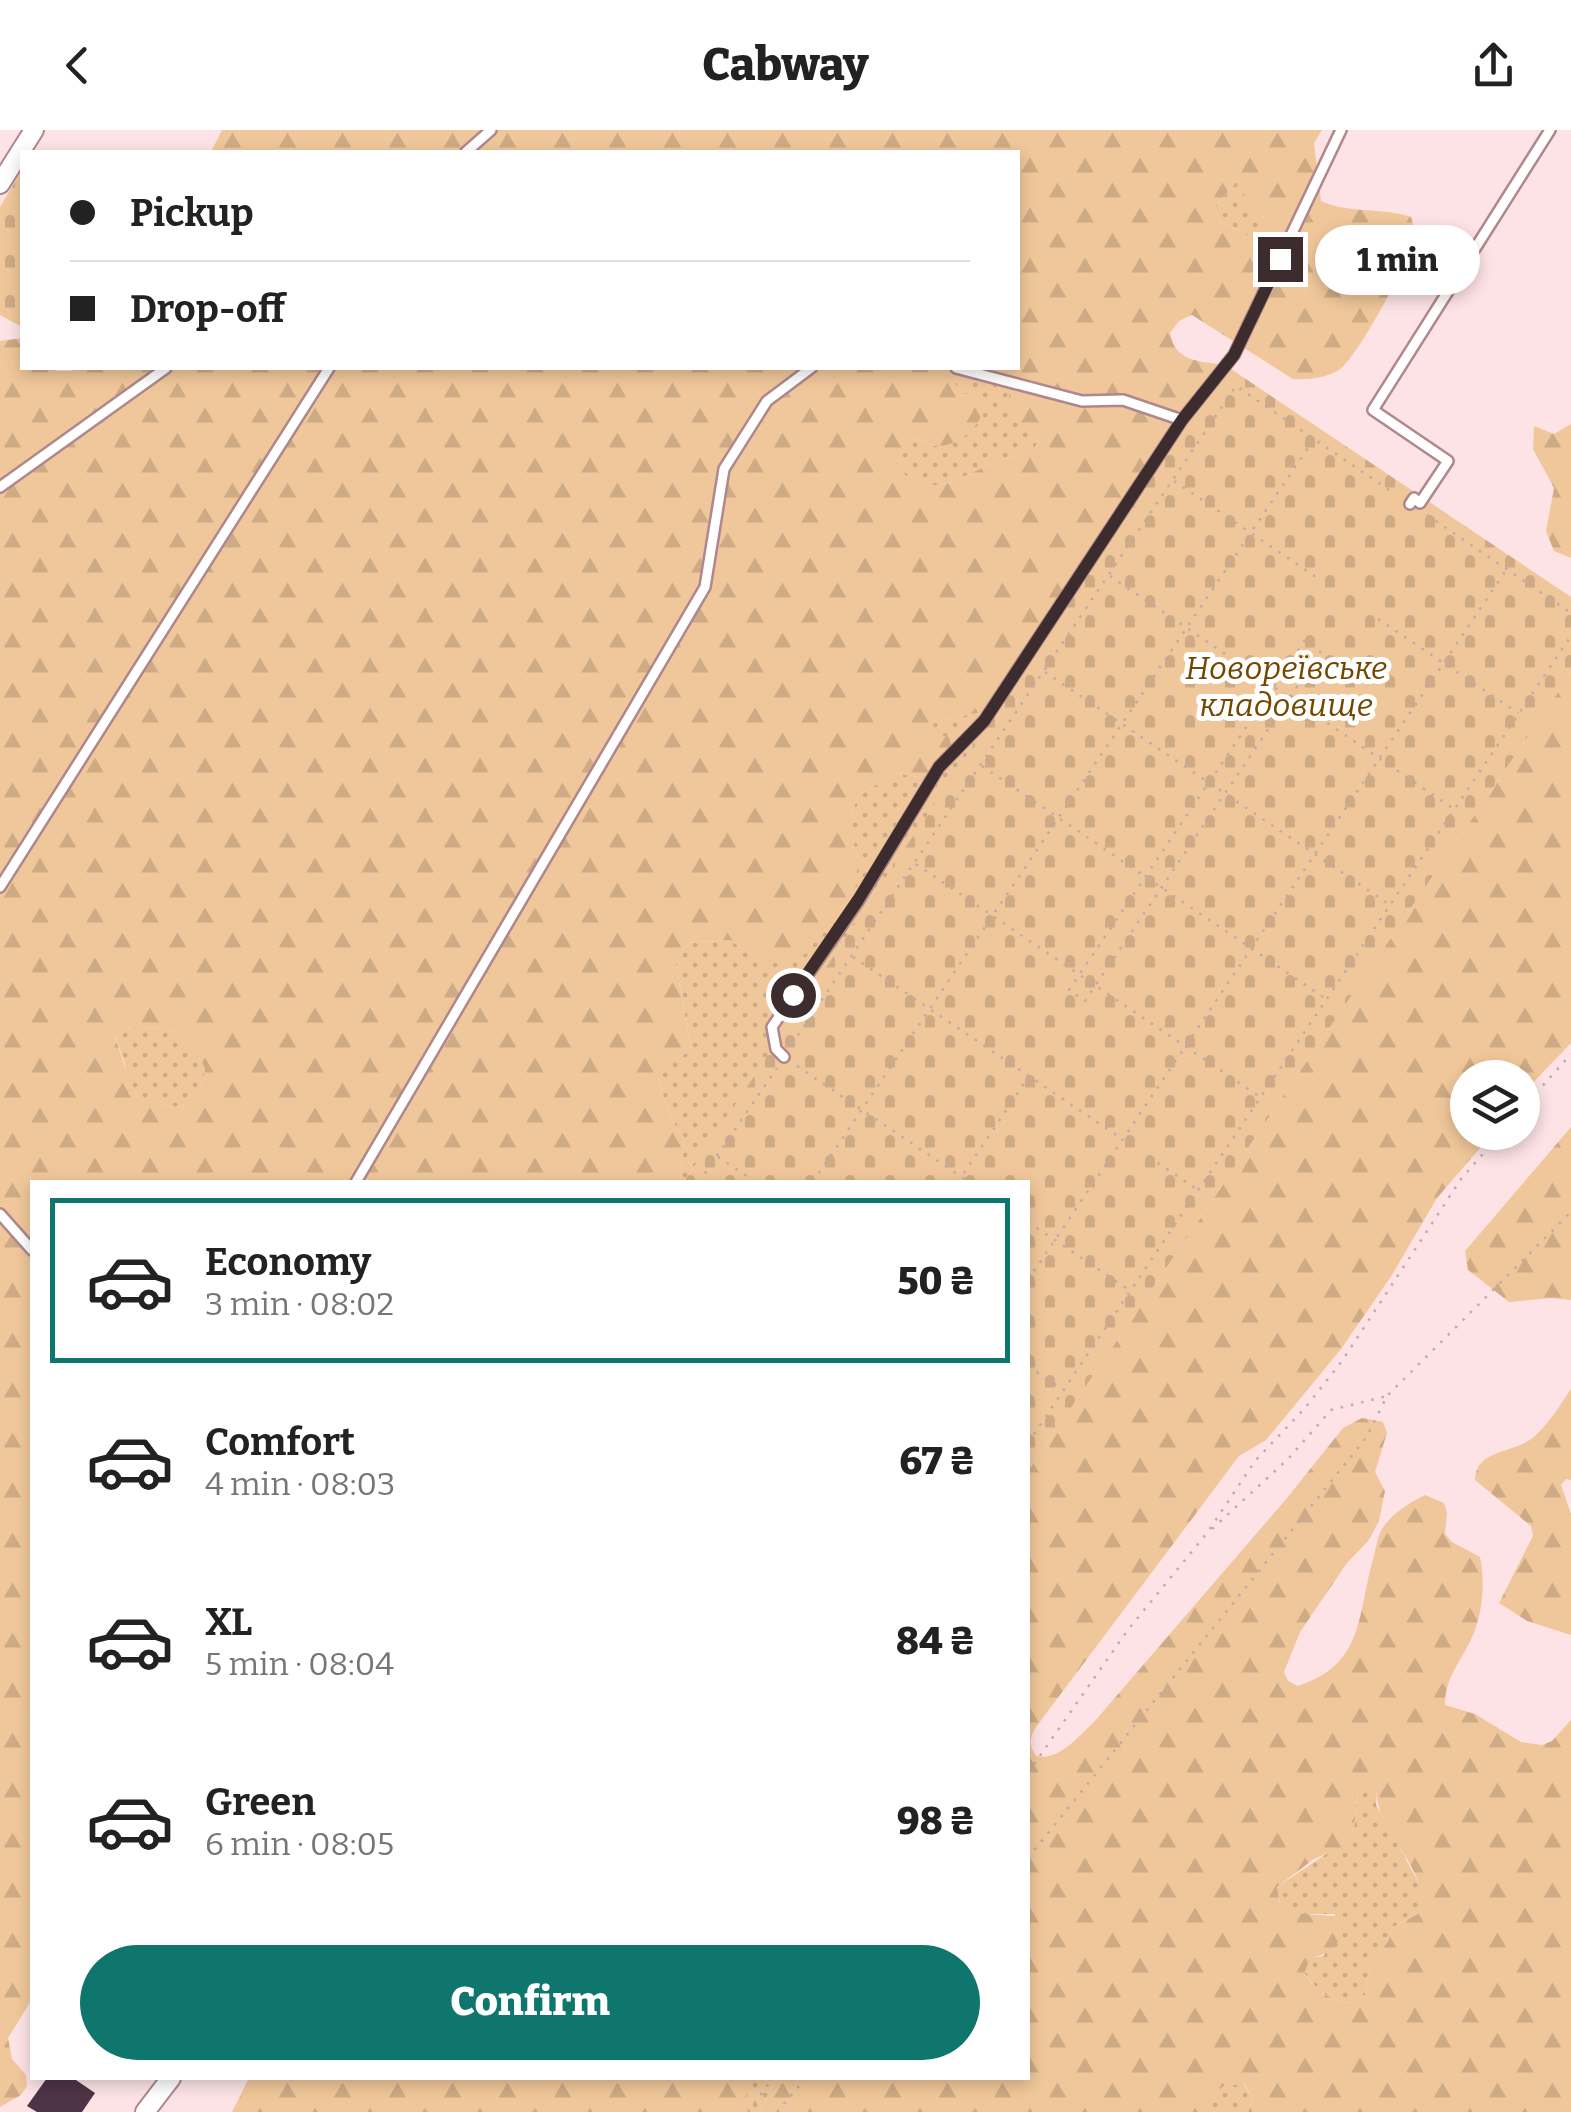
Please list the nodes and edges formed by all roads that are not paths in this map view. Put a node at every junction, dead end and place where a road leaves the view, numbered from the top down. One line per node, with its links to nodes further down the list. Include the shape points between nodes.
1 (491, 130): 4 (lane)
2 (1341, 130): 11 (lane, via 1234,355)
3 (1550, 130): 13 (lane, via 1373,410 1448,461 1420,503 1414,498)
4 (467, 150)
5 (20, 152): 6 (street)
6 (0, 184)
7 (163, 370): 12 (lane)
8 (328, 370): 14 (lane)
9 (808, 370): 16 (lane, via 766,401 724,469 705,587)
10 (964, 370): 11 (lane, via 1082,401 1123,400)
11 (1182, 420): 15 (lane, via 984,721 939,767 772,1026)
12 (0, 487)
13 (1410, 504)
14 (0, 887)
15 (784, 1057)
16 (357, 1180)
17 (0, 1214): 18 (lane)
18 (30, 1248)
19 (169, 2080): 20 (street)
20 (145, 2112)

